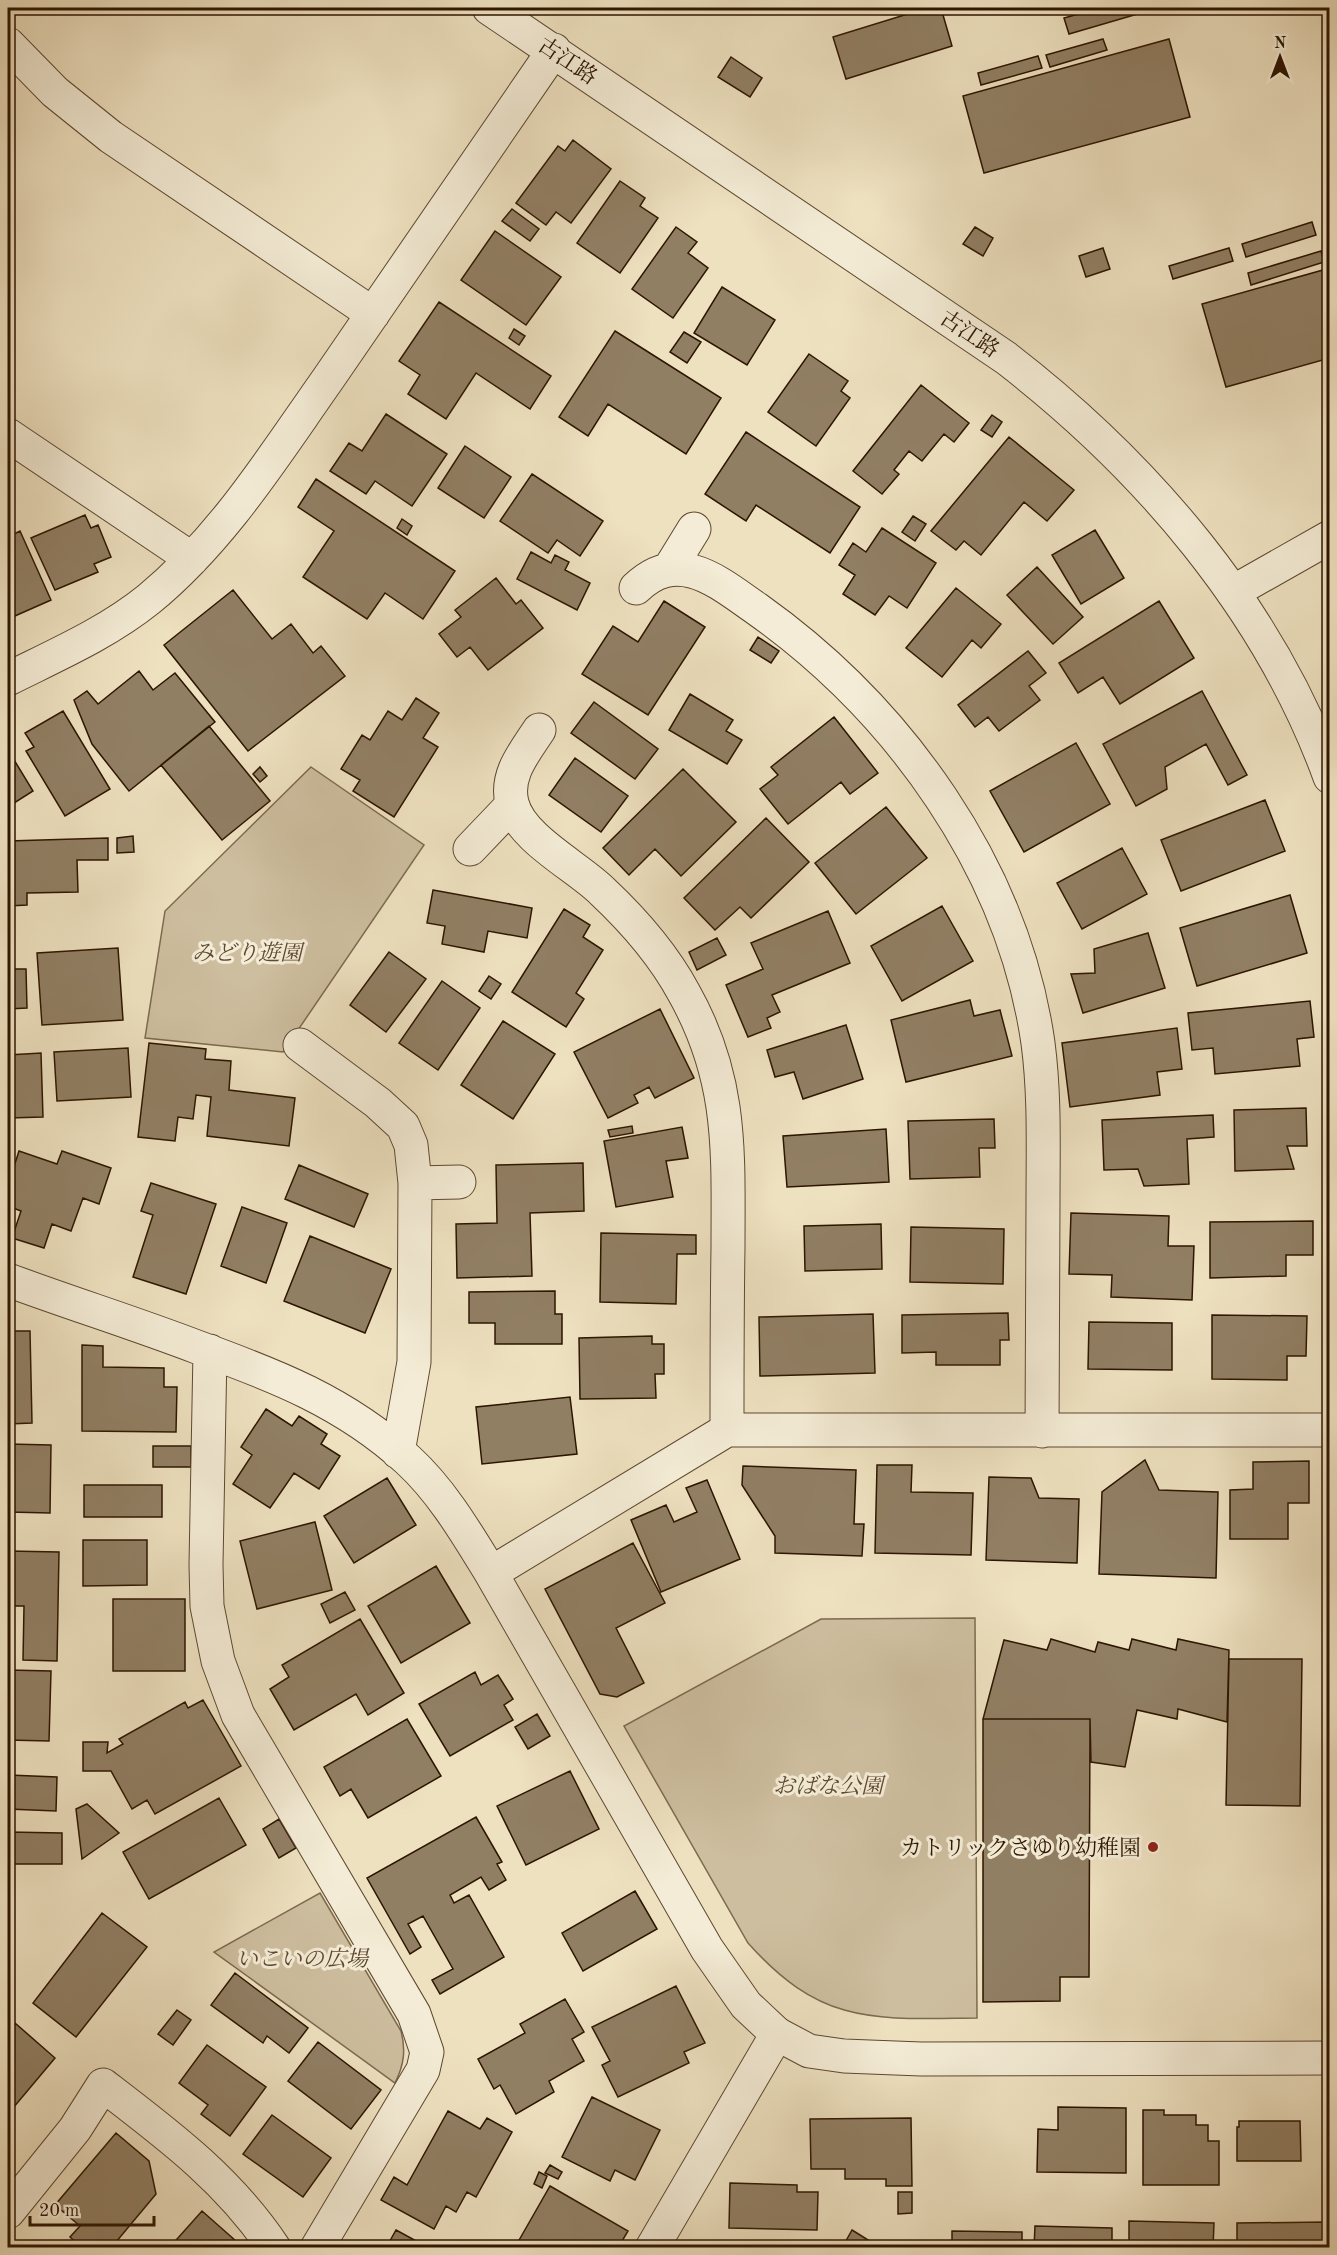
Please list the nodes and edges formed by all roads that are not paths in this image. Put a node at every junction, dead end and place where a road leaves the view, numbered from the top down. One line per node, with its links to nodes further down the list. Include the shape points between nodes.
1 (489, 8): 3 (street, 古江路)
2 (8, 44): 4 (street, via 55,92 111,137)
3 (554, 50): 4 (street); 11 (street, 古江路, via 1006,358 1060,399 1161,500 1198,542)
4 (373, 314): 8 (street, via 238,508)
5 (8, 435): 8 (street)
6 (694, 529): 9 (street)
7 (1329, 537): 11 (street)
8 (192, 559): 12 (street, via 124,617)
9 (670, 568): 10 (street, via 646,578); 24 (street, via 683,568 717,583 789,633 838,675 889,729 935,789 997,902 1026,987 1041,1072)
10 (636, 588)
11 (1233, 592): 14 (street, 古江路, via 1273,657 1316,740)
12 (8, 679)
13 (540, 730): 15 (street, via 512,776)
14 (1329, 777)
15 (512, 805): 16 (street); 22 (street, via 541,842 601,890 655,947 686,996 711,1054 724,1104 728,1144)
16 (470, 849)
17 (300, 1046): 19 (street, via 403,1126 411,1145)
18 (459, 1182): 19 (street)
19 (415, 1183): 25 (street, via 414,1362)
20 (8, 1280): 21 (street)
21 (210, 1351): 25 (street, via 312,1392 372,1430); 31 (street, via 207,1596 218,1661 238,1715 414,2014 427,2052 417,2083)
22 (728, 1430): 24 (street); 26 (street)
23 (1329, 1430): 24 (street)
24 (1042, 1431)
25 (398, 1452): 26 (street, via 456,1517)
26 (491, 1573): 27 (street, via 708,1949 746,2005)
27 (777, 2034): 28 (street, via 809,2051 844,2056); 32 (street)
28 (1329, 2058)
29 (8, 2212): 30 (street, via 75,2129 103,2085 209,2170 257,2222)
30 (274, 2247)
31 (317, 2247)
32 (652, 2247)

